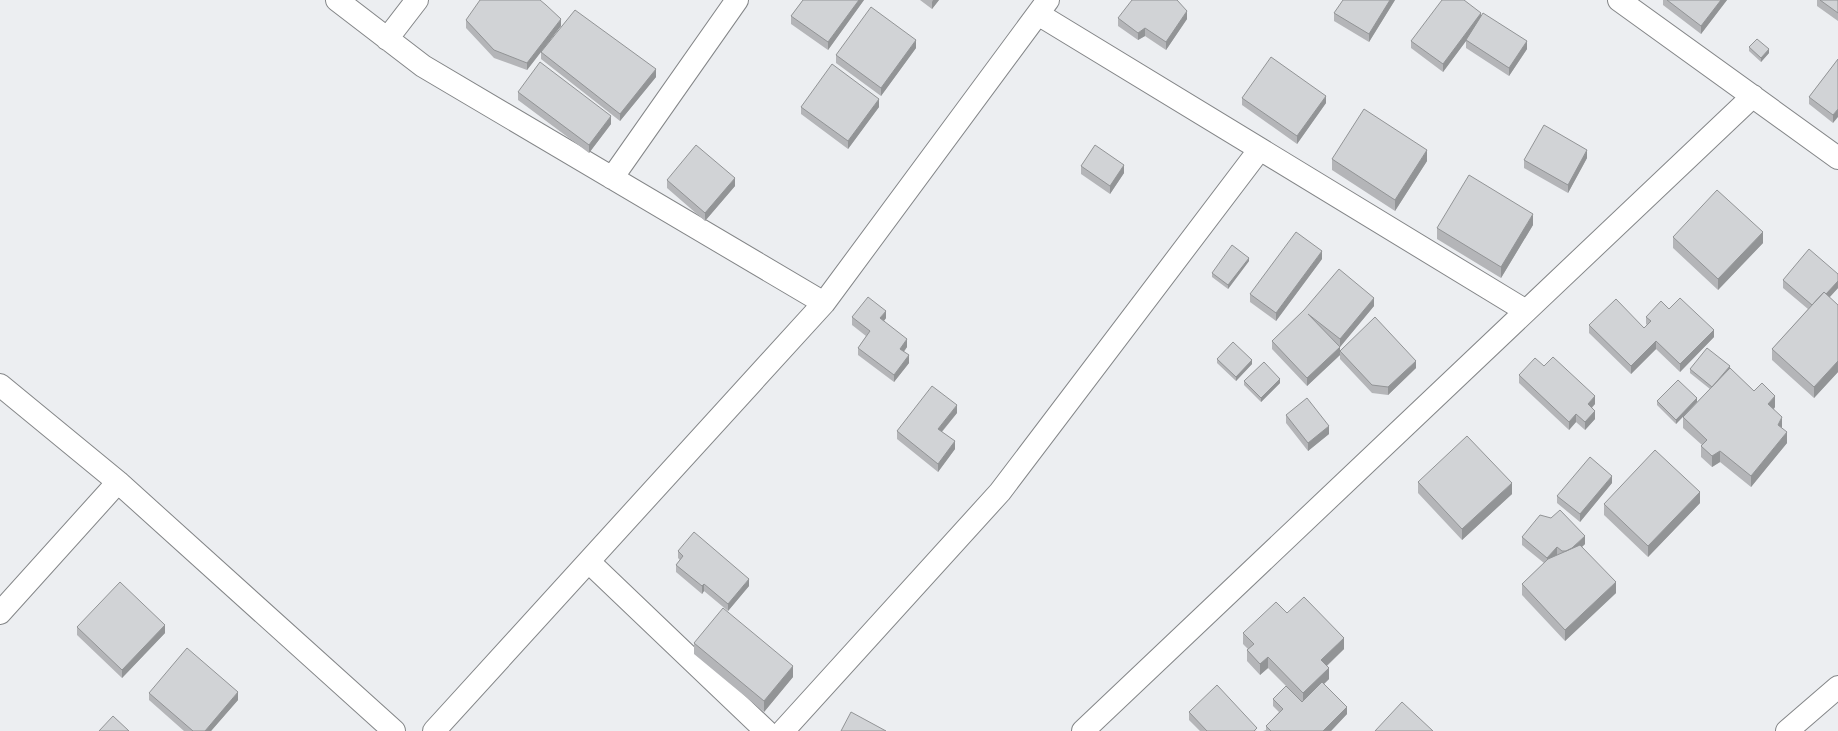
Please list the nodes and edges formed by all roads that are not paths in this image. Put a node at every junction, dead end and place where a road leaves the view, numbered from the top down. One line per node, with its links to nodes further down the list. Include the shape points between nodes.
1 (337, 0): 6 (street)
2 (417, 0): 6 (street)
3 (737, 0): 10 (street)
4 (1619, 0): 7 (street)
5 (1043, 7): 8 (street); 11 (street)
6 (387, 39): 10 (street, via 423,66)
7 (1753, 96): 9 (street); 12 (street)
8 (1260, 150): 12 (street); 21 (street, via 1000,492)
9 (1838, 158)
10 (612, 178): 11 (street)
11 (824, 304): 15 (street)
12 (1526, 311): 22 (street)
13 (0, 385): 14 (street)
14 (118, 482): 16 (street); 18 (street)
15 (589, 562): 19 (street); 20 (street)
16 (0, 613)
17 (1838, 687): 23 (street)
18 (394, 731)
19 (434, 731)
20 (766, 731)
21 (783, 731)
22 (1083, 731)
23 (1787, 731)

